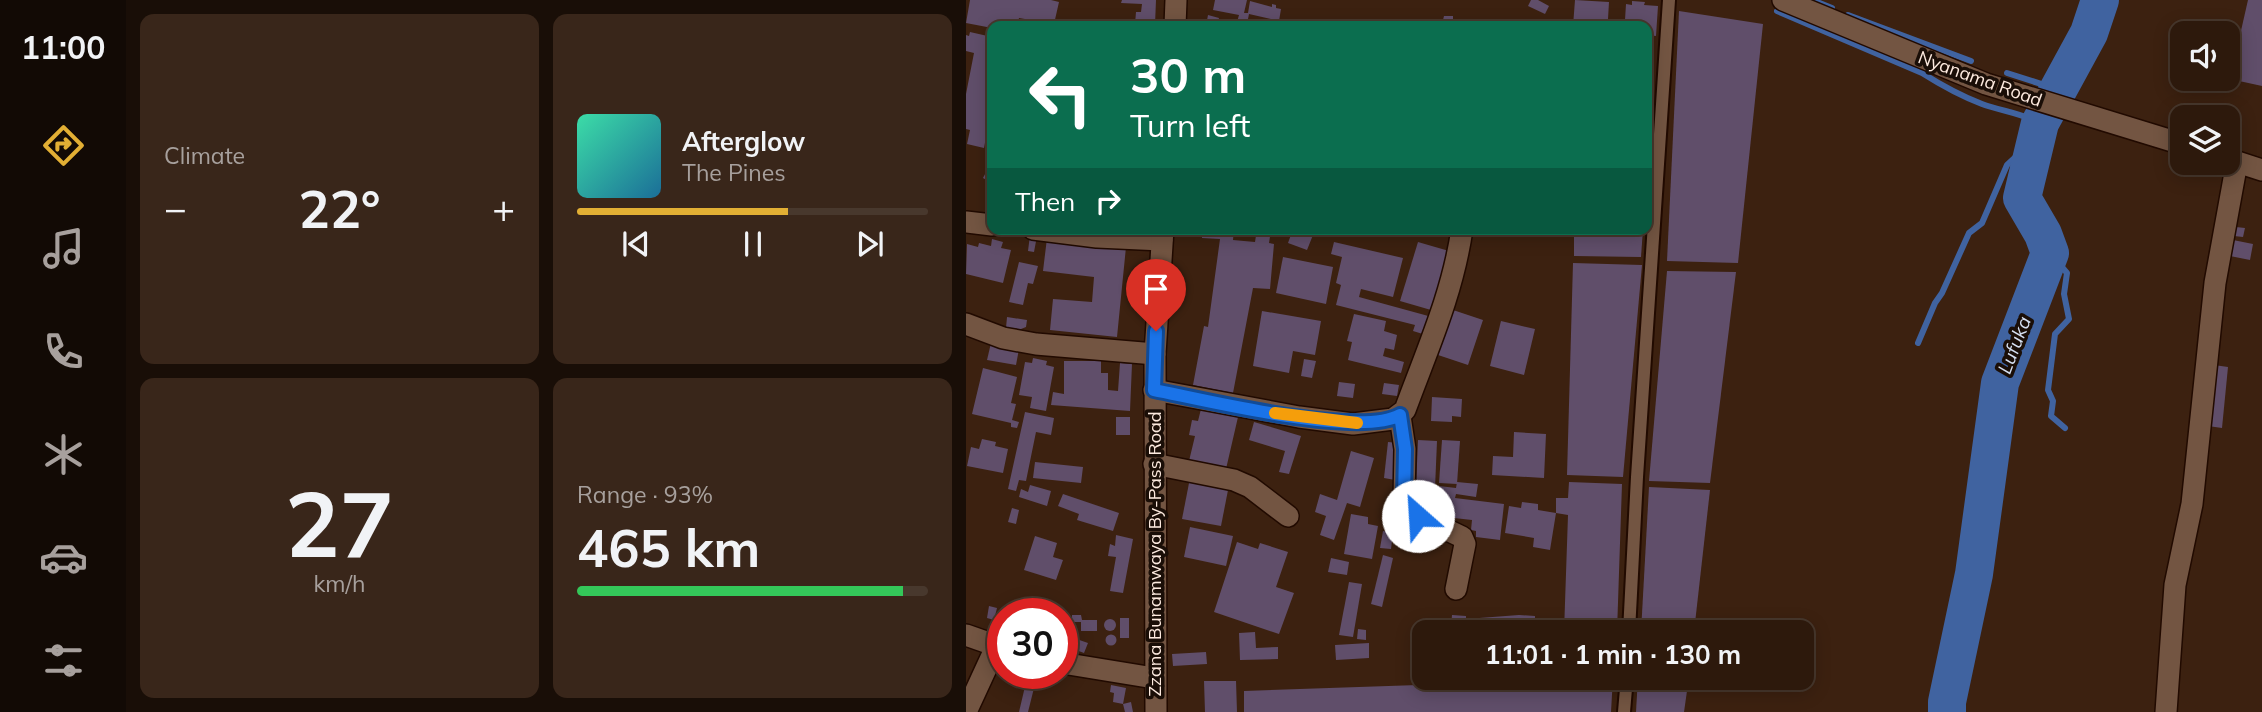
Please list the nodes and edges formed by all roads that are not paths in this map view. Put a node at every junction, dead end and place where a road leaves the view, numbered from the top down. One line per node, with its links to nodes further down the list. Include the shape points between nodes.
1 (1176, 0): 4 (street)
2 (1669, 0): 22 (lane)
3 (1783, 0): 5 (street, Nyanama Road, via 1986,85)
4 (1175, 21)
5 (2170, 140)
6 (2240, 163): 7 (street)
7 (2262, 170)
8 (2230, 175): 32 (street, via 2192,503 2175,585)
9 (966, 222): 10 (street)
10 (987, 224)
11 (1081, 235): 12 (street)
12 (1141, 235)
13 (1163, 235): 16 (street, Zzana Bunamwaya By-Pass Road)
14 (1461, 235): 18 (street, via 1442,313)
15 (966, 324): 16 (street, via 1036,344)
16 (1155, 354): 17 (street, Zzana Bunamwaya By-Pass Road)
17 (1154, 390): 18 (street, via 1353,424); 19 (street, Zzana Bunamwaya By-Pass Road)
18 (1400, 415): 21 (street, via 1404,500 1418,516 1456,532 1465,544)
19 (1154, 464): 20 (street, via 1234,480 1251,487); 27 (street, Zzana Bunamwaya By-Pass Road)
20 (1288, 516)
21 (1456, 589)
22 (1630, 620)
23 (966, 635): 24 (street)
24 (987, 642)
25 (1078, 666): 27 (street)
26 (987, 672): 29 (street)
27 (1154, 678): 30 (street, Zzana Bunamwaya By-Pass Road)
28 (1625, 690): 31 (lane)
29 (966, 712)
30 (1156, 712)
31 (1624, 712)
32 (2166, 712)

